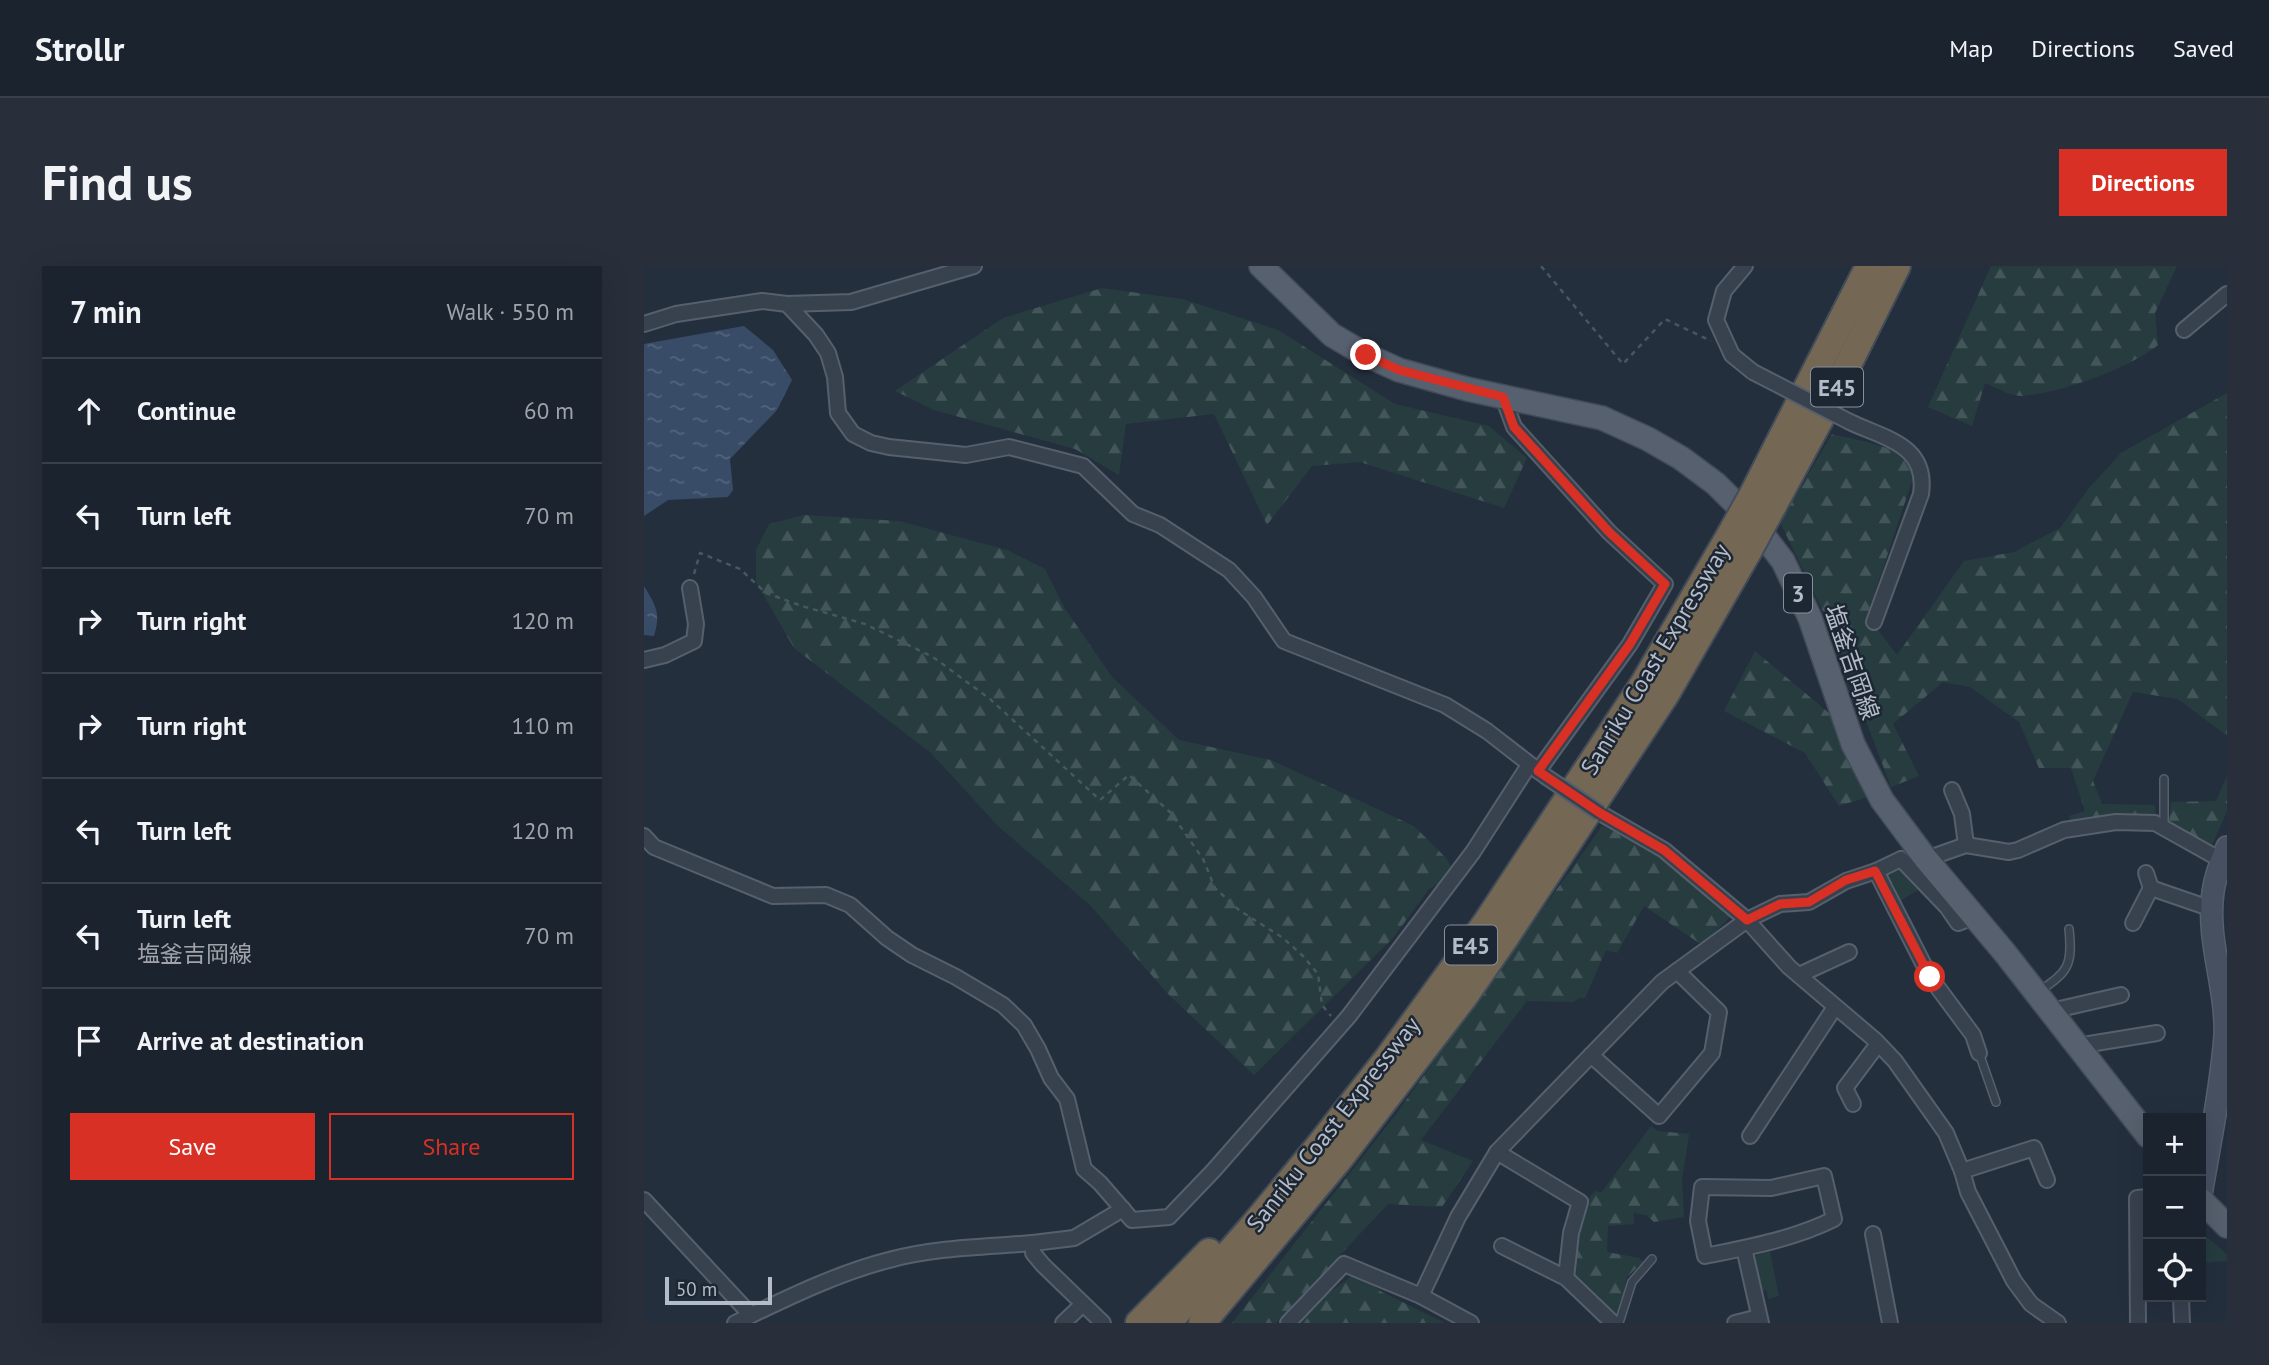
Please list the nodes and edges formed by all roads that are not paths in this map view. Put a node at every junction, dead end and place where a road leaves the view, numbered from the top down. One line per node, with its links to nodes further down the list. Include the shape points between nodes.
1 (974, 266): 7 (street, via 851,302)
2 (1261, 266): 10 (main road, 塩釜吉岡線 / 3, via 1332,335 1366,355 1399,370)
3 (1745, 266): 13 (street, bridge, via 1724,291 1716,320 1732,355 1753,372 1904,447 1921,467 1921,494)
4 (1868, 266): 11 (highway, Sanriku Coast Expressway / E45)
5 (1897, 266): 11 (highway, Sanriku Coast Expressway / E45, via 1833,395)
6 (2227, 294): 9 (street)
7 (787, 304): 8 (street, via 762,301 676,314); 15 (street, via 828,353 838,413 853,434 889,447 966,455 1009,447 1083,466 1133,514 1160,525 1229,570 1284,641 1445,705)
8 (644, 324)
9 (2184, 330)
10 (1503, 397): 15 (street, via 1514,427 1609,532 1665,584 1630,644); 22 (main road, 塩釜吉岡線 / 3, via 1602,418 1648,439 1716,484 1749,517 1783,561 1811,618 1853,744 1882,800)
11 (1764, 499): 44 (highway, Sanriku Coast Expressway / E45, bridge, via 1740,543 1486,923)
12 (690, 588): 14 (street, via 694,641)
13 (1874, 622)
14 (644, 660)
15 (1538, 771): 28 (street, bridge, via 1664,850); 57 (street, via 1349,1016 1214,1170 1169,1217 1132,1220)
16 (2164, 779): 18 (lane)
17 (1952, 790): 20 (street, via 1962,814)
18 (2164, 826): 20 (street, via 2155,822 2088,825 2009,852); 21 (street, via 2210,855)
19 (644, 836): 57 (street, via 653,847 773,896 826,895 850,905 912,955 1003,1005 1024,1025 1067,1099 1084,1169)
20 (1966, 845): 22 (street)
21 (2224, 853): 26 (street)
22 (1926, 859): 27 (main road, 塩釜吉岡線 / 3)
23 (1875, 871): 27 (street, via 1901,859 1958,923); 28 (street, via 1846,880 1809,902 1780,904); 42 (street, via 1930,977 1973,1035)
24 (2146, 873): 25 (street)
25 (2151, 888): 26 (street); 29 (street)
26 (2211, 909): 32 (street)
27 (1976, 916): 35 (main road, 塩釜吉岡線 / 3)
28 (1747, 920): 33 (street); 34 (street)
29 (2133, 923)
30 (2069, 929): 35 (lane, via 2071,948 2062,975)
31 (1849, 952): 34 (street)
32 (2223, 969): 48 (street)
33 (1677, 971): 43 (street); 43 (street, via 1719,1012 1712,1053 1659,1116)
34 (1798, 975): 37 (street)
35 (2037, 993): 38 (main road, 塩釜吉岡線 / 3)
36 (2121, 995): 38 (street)
37 (1835, 1007): 40 (street); 49 (street)
38 (2052, 1011): 41 (main road, 塩釜吉岡線 / 3)
39 (2157, 1033): 41 (street)
40 (1878, 1044): 46 (street, via 1845,1087); 51 (street, via 1946,1133)
41 (2077, 1046): 47 (main road, 塩釜吉岡線 / 3)
42 (1979, 1053): 45 (lane)
43 (1591, 1055): 50 (street)
44 (1400, 1061): 74 (highway); 75 (highway, Sanriku Coast Expressway / E45); 76 (highway, Sanriku Coast Expressway / E45, via 1337,1162); 77 (highway, via 1272,1261)
45 (1996, 1102)
46 (1853, 1104)
47 (2143, 1130)
48 (2220, 1131): 52 (street)
49 (1751, 1136)
50 (1497, 1152): 64 (street, via 1580,1202); 65 (street, via 1458,1217)
51 (1962, 1171): 53 (street, via 2034,1148); 83 (street, via 1968,1192 2014,1281 2031,1304)
52 (2206, 1178)
53 (2047, 1181)
54 (2143, 1197): 84 (street, via 2137,1198)
55 (644, 1200): 68 (street)
56 (2206, 1208): 58 (main road)
57 (1123, 1209): 60 (street, via 1074,1237)
58 (2219, 1230)
59 (1872, 1234): 70 (street)
60 (1033, 1243): 67 (street, via 1033,1253); 68 (street, via 888,1260)
61 (1502, 1246): 64 (street)
62 (1744, 1248): 62 (street, via 1705,1256 1699,1222 1702,1187 1771,1188 1824,1176 1834,1219); 69 (street)
63 (1652, 1259): 81 (lane, via 1632,1282)
64 (1566, 1278): 80 (street)
65 (1421, 1296): 78 (street, via 1344,1264); 79 (street)
66 (2180, 1302): 85 (street)
67 (1086, 1308): 72 (street); 73 (street)
68 (751, 1315): 71 (street)
69 (1760, 1320): 82 (street)
70 (1887, 1322)
71 (735, 1323)
72 (1063, 1323)
73 (1103, 1323)
74 (1139, 1323)
75 (1168, 1323)
76 (1202, 1323)
77 (1223, 1323)
78 (1288, 1323)
79 (1471, 1323)
80 (1613, 1323)
81 (1619, 1323)
82 (1735, 1323)
83 (2058, 1323)
84 (2138, 1323)
85 (2182, 1323)

